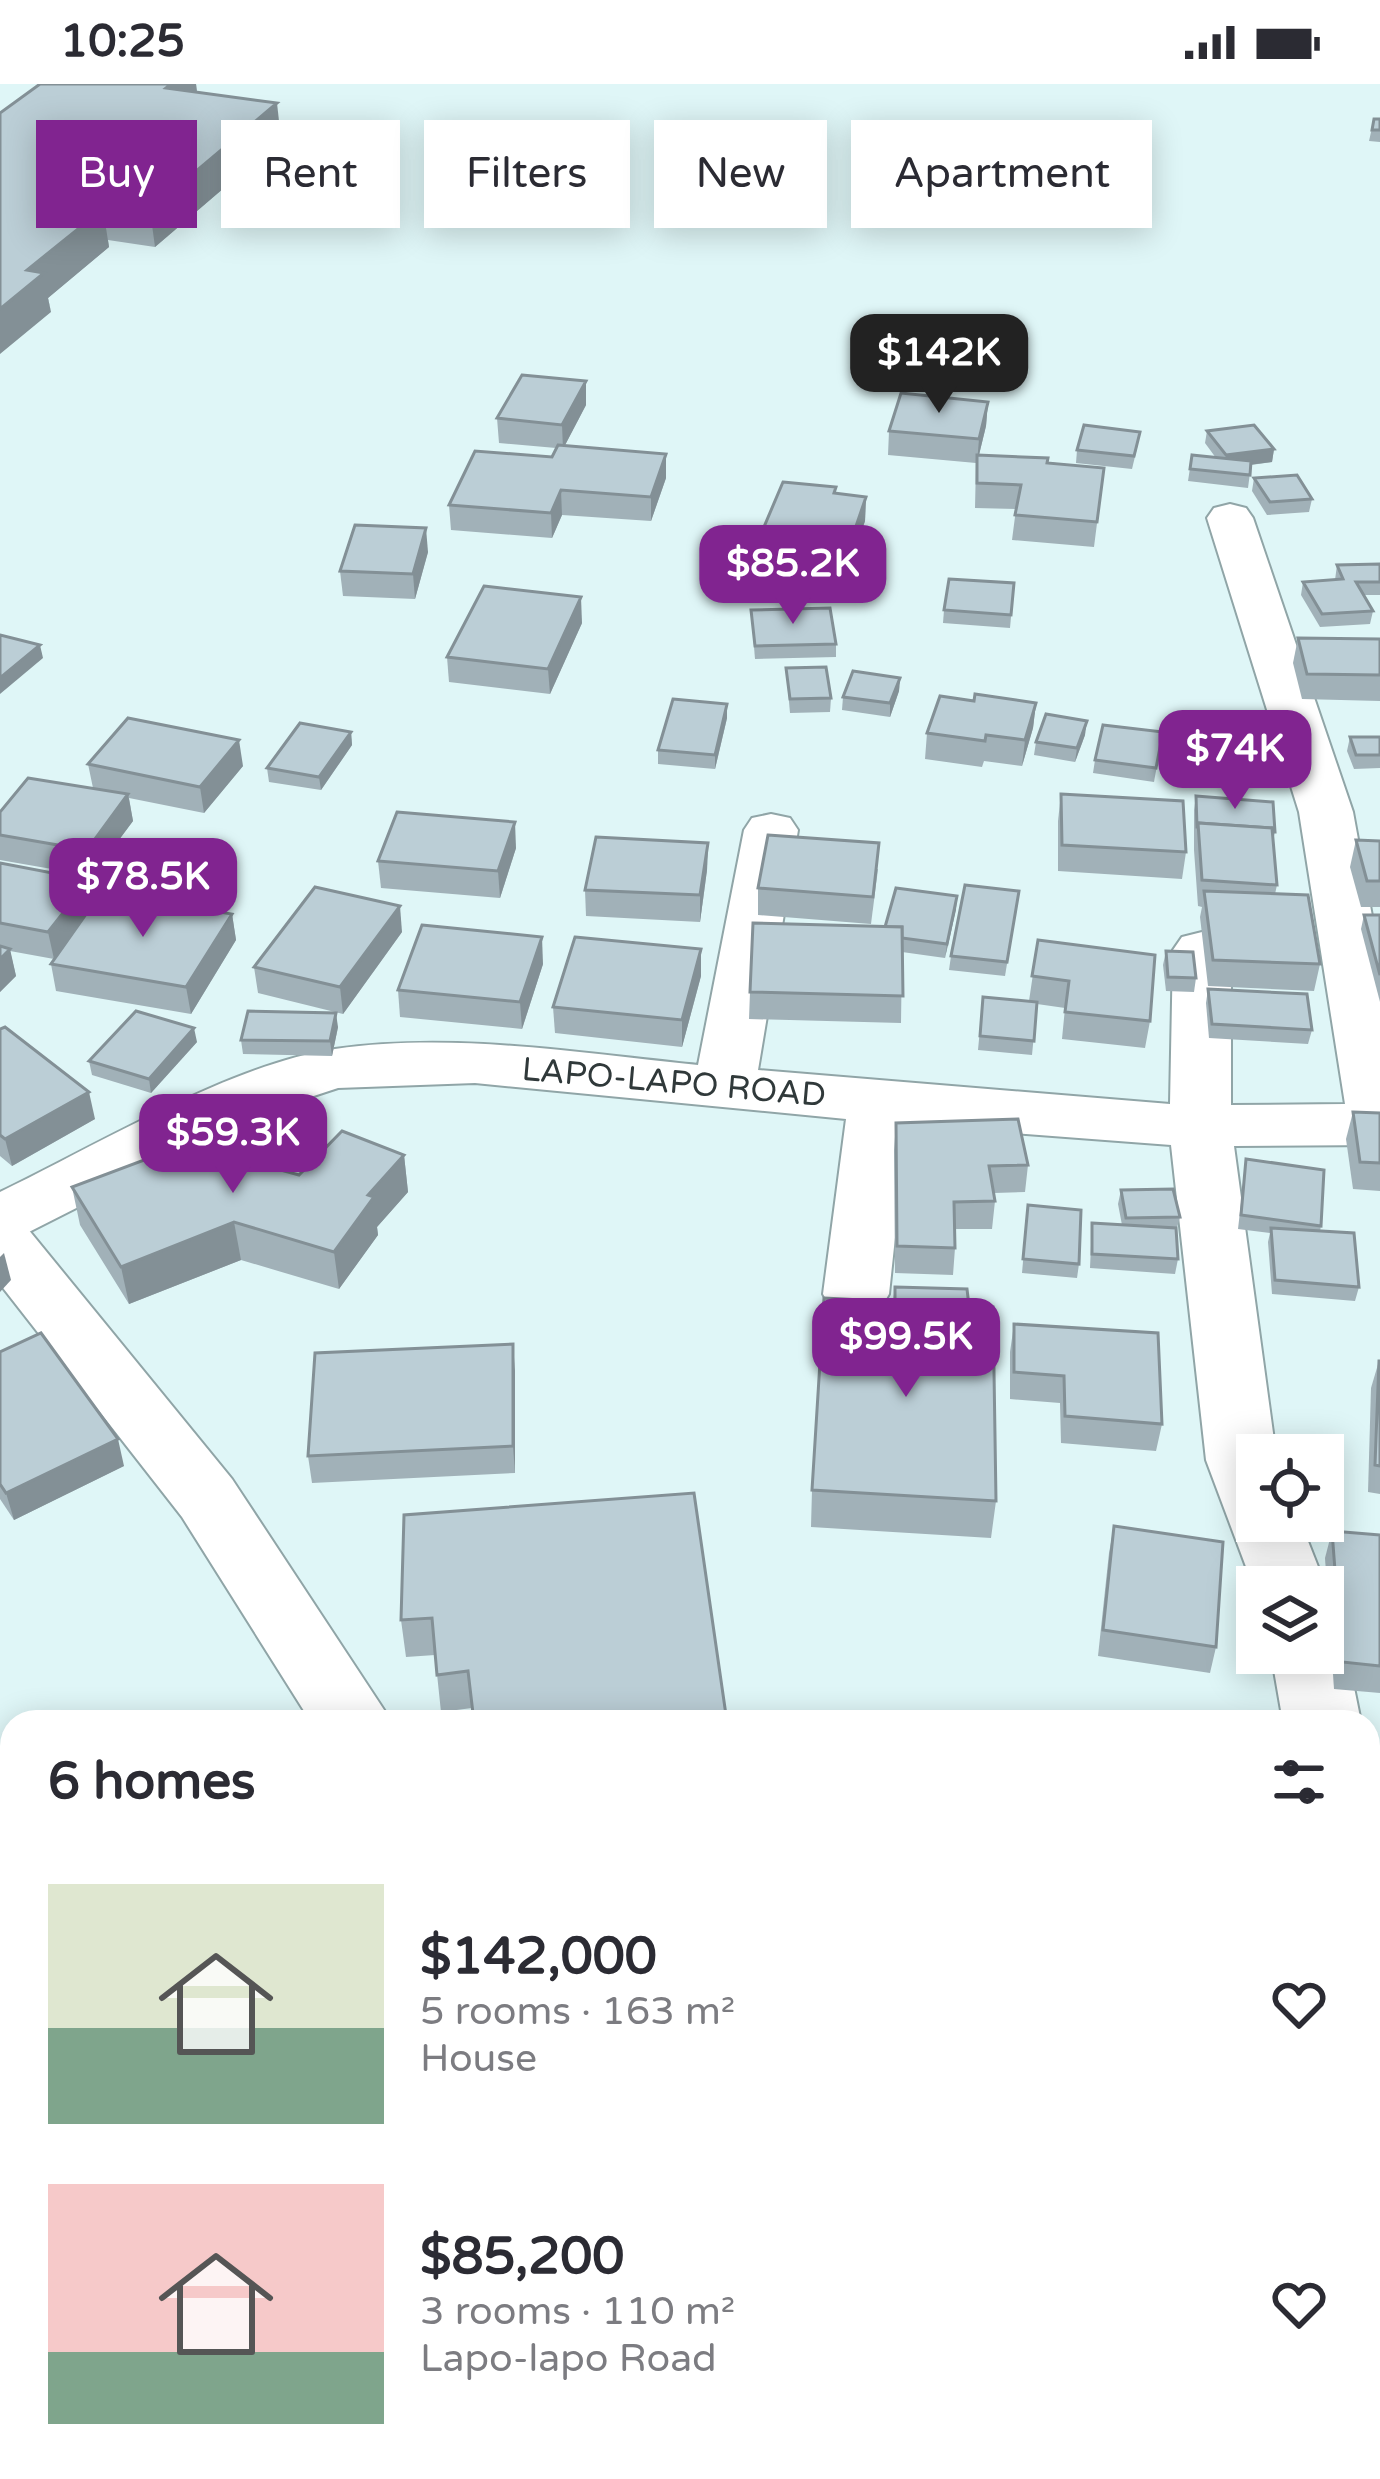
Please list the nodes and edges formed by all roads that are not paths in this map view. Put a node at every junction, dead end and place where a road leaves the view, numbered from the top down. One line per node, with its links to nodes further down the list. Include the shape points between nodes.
1 (1230, 518): 6 (street, via 1326,812)
2 (771, 830): 4 (street)
3 (1202, 950): 7 (street)
4 (725, 1084): 5 (street, LAPO-LAPO ROAD); 8 (street, LAPO-LAPO ROAD, via 475,1063 334,1069 246,1097)
5 (879, 1099): 7 (street, LAPO-LAPO ROAD); 10 (street)
6 (1379, 1124): 7 (street, LAPO-LAPO ROAD)
7 (1200, 1126): 11 (street)
8 (0, 1219)
9 (0, 1239): 13 (street, via 207,1498)
10 (856, 1294)
11 (1237, 1434)
12 (1313, 1674): 14 (street)
13 (345, 1710)
14 (1320, 1710)

